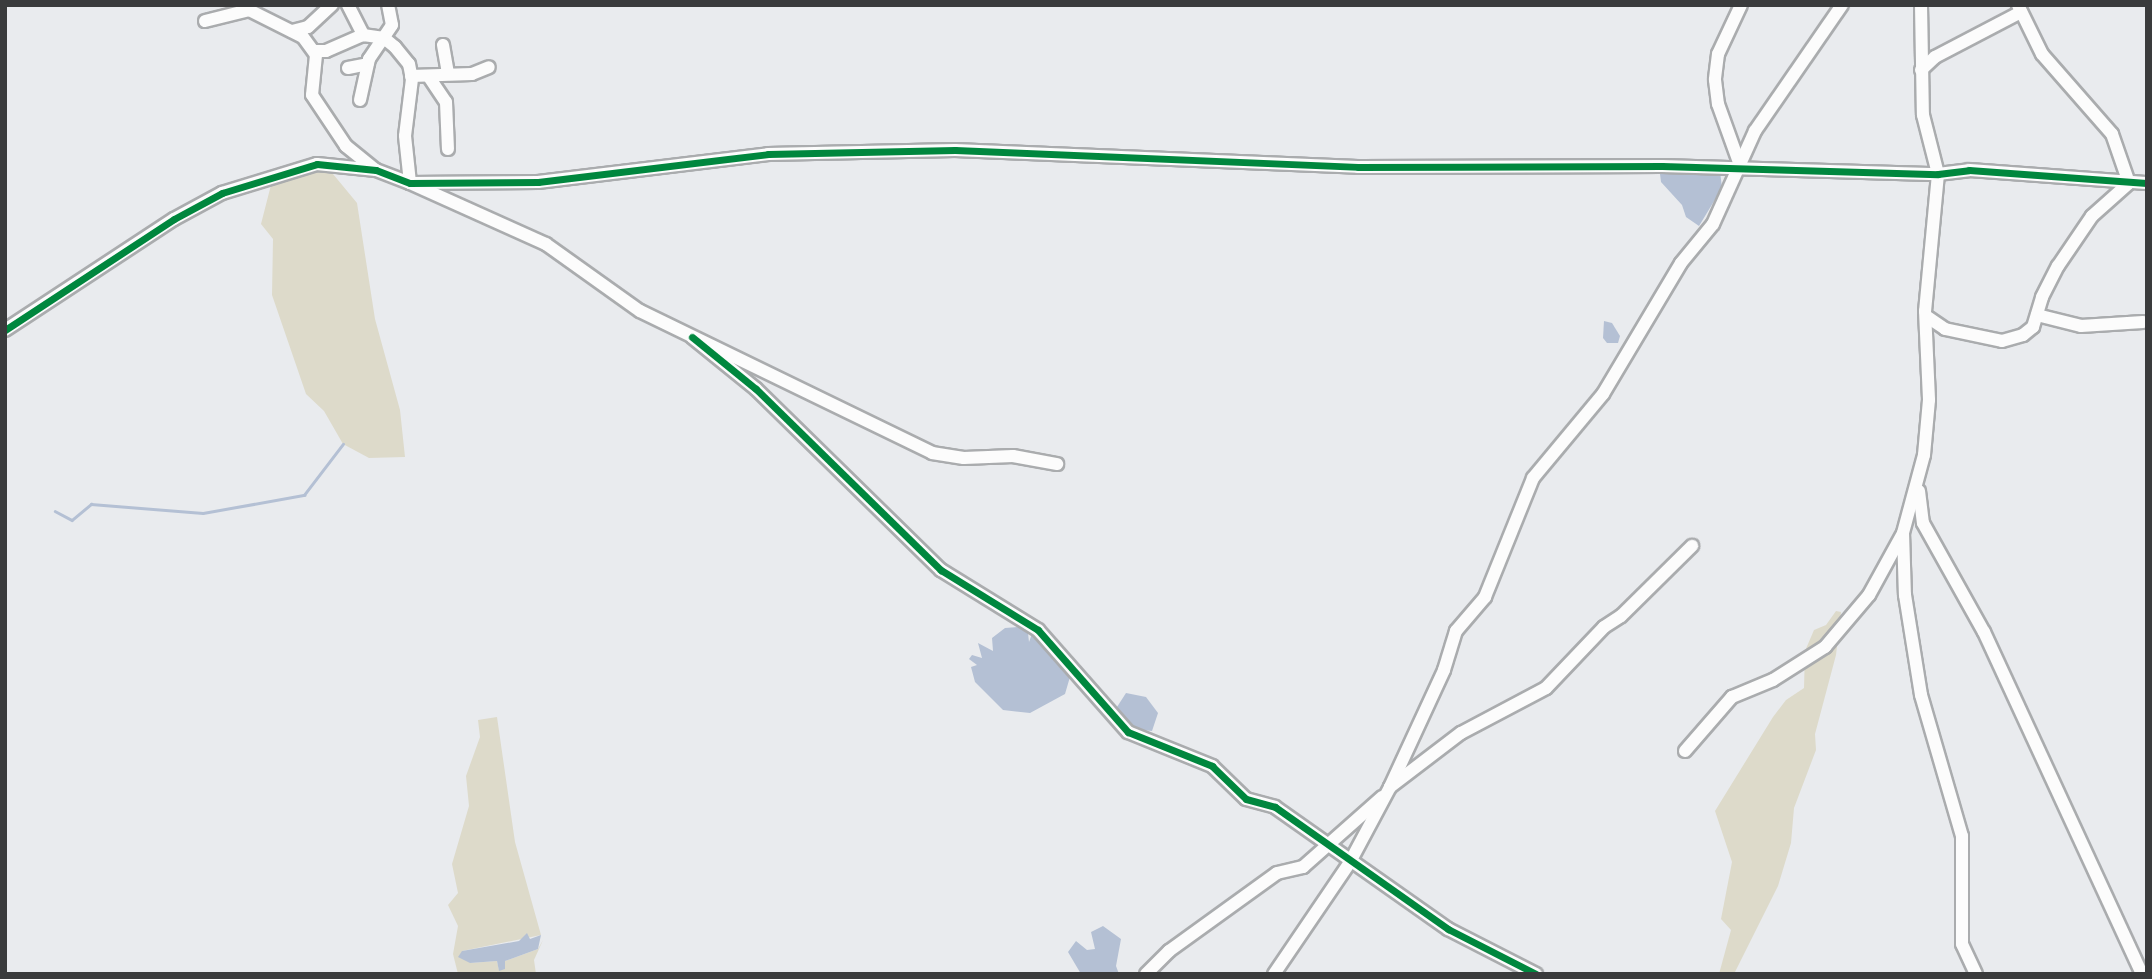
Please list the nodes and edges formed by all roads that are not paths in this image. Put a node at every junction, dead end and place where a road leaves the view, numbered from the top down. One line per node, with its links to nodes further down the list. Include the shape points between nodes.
1 (333, 5): 6 (street); 10 (street, via 311,25)
2 (388, 5): 12 (street, via 392,25)
3 (1741, 5): 24 (street, via 1718,54 1715,80 1718,104)
4 (1842, 5): 24 (street, via 1755,131)
5 (1921, 5): 18 (street)
6 (348, 6): 11 (street)
7 (252, 8): 9 (street); 10 (street)
8 (2020, 8): 18 (street, via 1935,57); 28 (street, via 2041,53 2112,134)
9 (205, 21)
10 (292, 31): 14 (street)
11 (363, 35): 12 (street); 14 (street)
12 (384, 38): 15 (street); 20 (street, via 404,55)
13 (443, 45): 19 (street)
14 (315, 51): 25 (street, via 312,96 346,146)
15 (368, 64): 17 (street); 22 (street)
16 (489, 67): 19 (street, via 472,74)
17 (348, 68)
18 (1921, 70): 26 (street, via 1923,115)
19 (448, 74): 21 (street)
20 (411, 76): 21 (street); 27 (street, via 405,136)
21 (429, 77): 23 (street, via 446,102)
22 (360, 100)
23 (448, 149)
24 (1741, 168): 26 (street); 27 (street, via 1350,167 907,150 768,155 538,182); 41 (street, via 1713,224 1681,263 1603,394 1533,478 1485,597 1456,631 1444,670 1402,751)
25 (376, 170): 27 (street); 33 (street, via 317,164 222,193 174,219)
26 (1938, 174): 28 (street, via 1969,170); 31 (street)
27 (410, 183): 34 (street, via 546,244 624,302)
28 (2129, 183): 29 (street); 30 (street, via 2108,197 2087,224 2058,266)
29 (2147, 183)
30 (2037, 315): 31 (street, via 2030,331 2002,341 1945,329); 32 (street, via 2081,326)
31 (1926, 316): 36 (street, via 1929,400)
32 (2143, 322)
33 (5, 330)
34 (692, 337): 35 (street, via 932,453 964,458 1013,456); 43 (street, via 756,390 941,570 1038,630 1128,732 1212,766 1246,799 1275,807)
35 (1057, 464)
36 (1918, 481): 37 (street); 49 (street, via 1923,523 1984,632)
37 (1903, 533): 39 (street, via 1869,595 1825,647 1773,680 1732,697); 48 (street, via 1913,658 1962,836 1962,944)
38 (1692, 546): 42 (street, via 1546,688 1461,733)
39 (1685, 751)
40 (1391, 752): 41 (street)
41 (1402, 760): 42 (street)
42 (1386, 792): 43 (street); 44 (street)
43 (1327, 846): 44 (street); 45 (street, via 1303,867 1277,873 1257,887 1169,951)
44 (1350, 862): 46 (street); 47 (street, via 1448,929)
45 (1146, 974)
46 (1273, 974)
47 (1536, 974)
48 (1976, 974)
49 (2142, 974)

